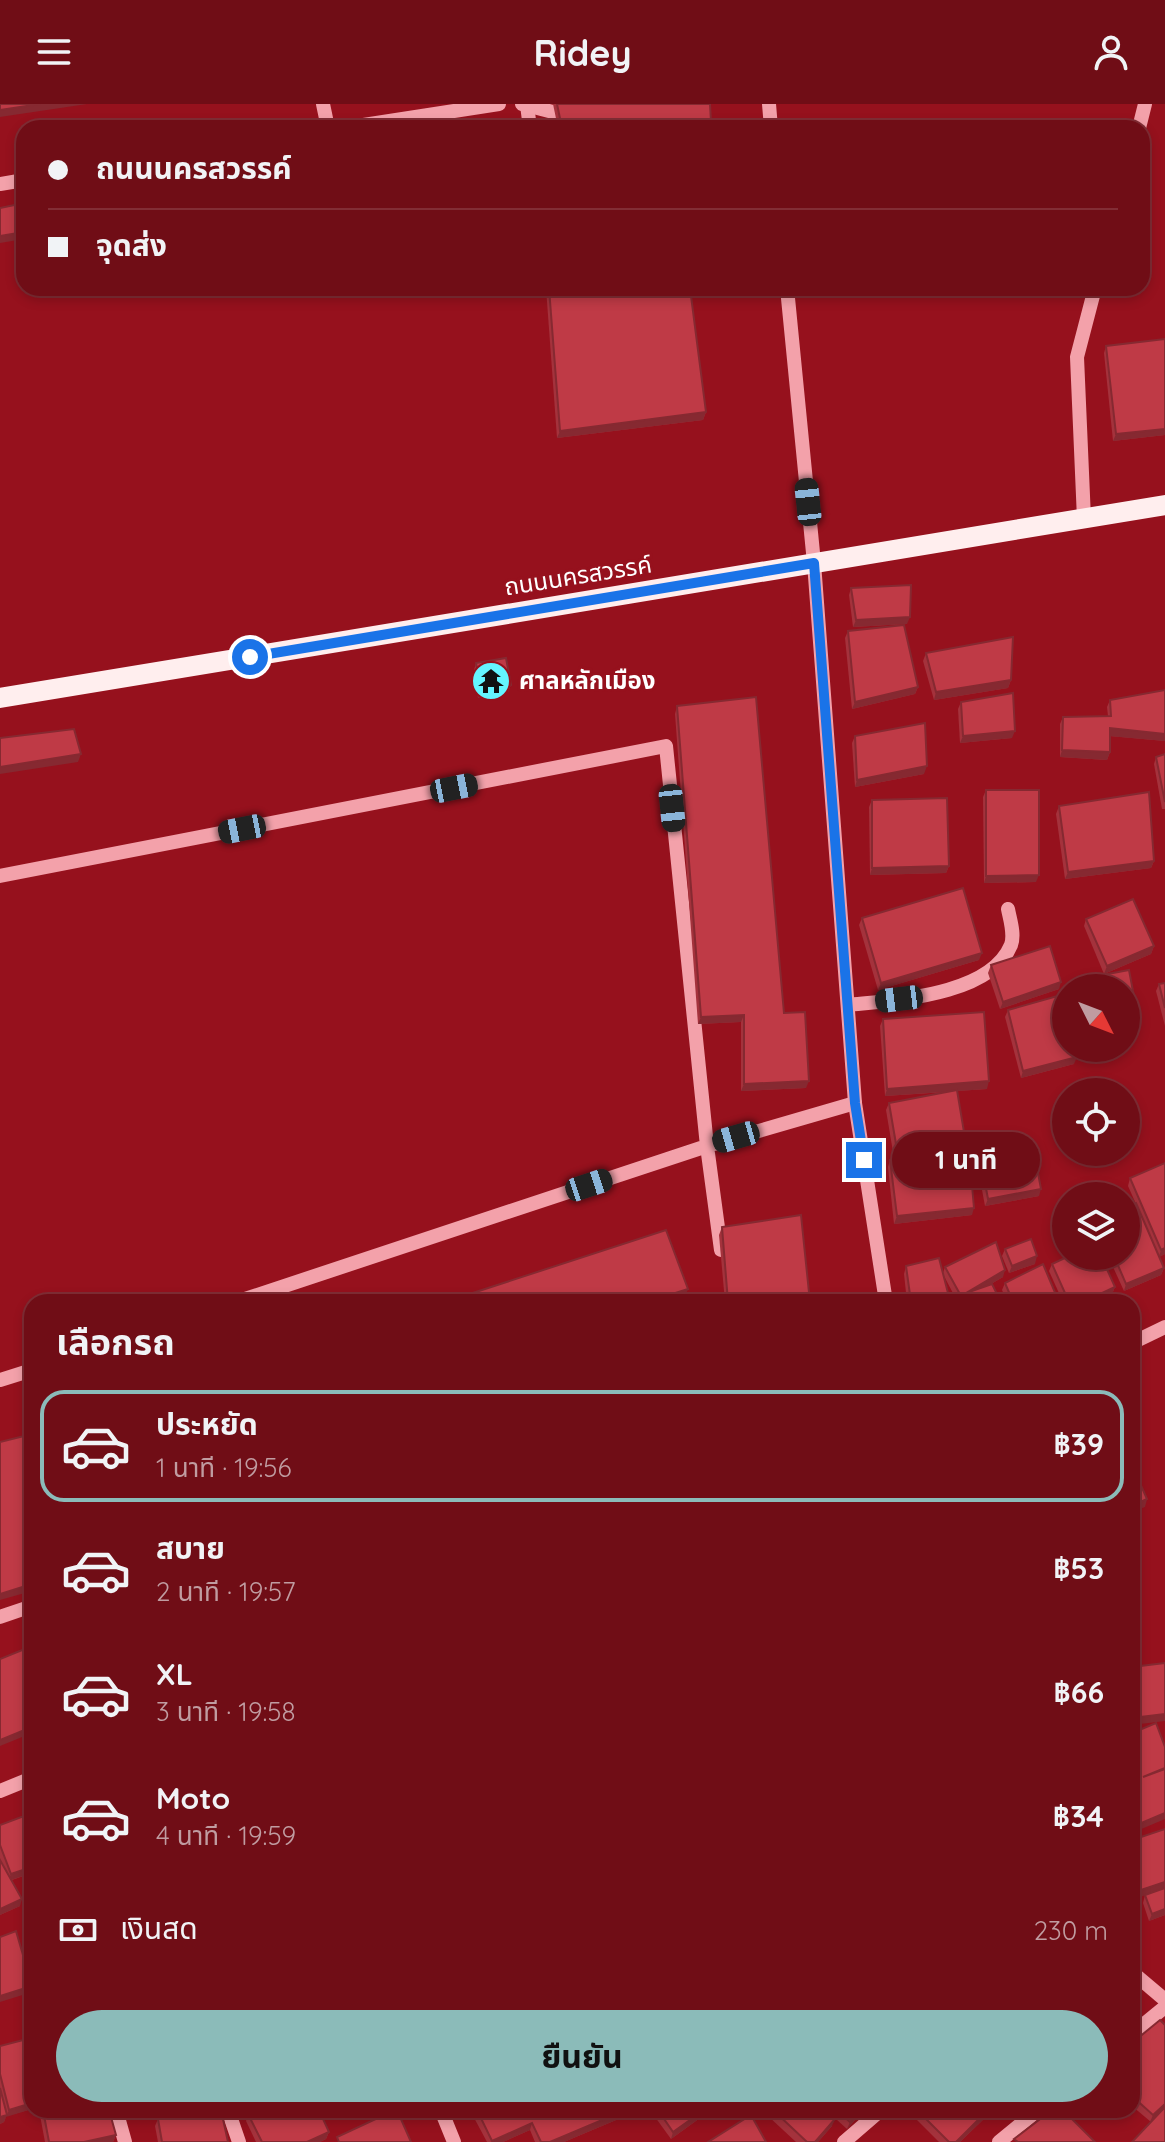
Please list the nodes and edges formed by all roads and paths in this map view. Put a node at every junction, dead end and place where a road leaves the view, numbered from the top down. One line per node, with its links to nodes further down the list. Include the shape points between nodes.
1 (499, 104): 3 (street)
2 (522, 104): 4 (street, via 527,105); 5 (street)
3 (396, 120)
4 (529, 120)
5 (584, 120)
6 (788, 296): 10 (street)
7 (1093, 296): 9 (street, via 1077,357)
8 (1165, 505): 9 (main road, ถนนนครสวรรค์)
9 (1084, 519): 10 (main road, ถนนนครสวรรค์)
10 (814, 563): 11 (main road, ถนนนครสวรรค์); 14 (street)
11 (0, 698)
12 (0, 876): 16 (street, via 666,746)
13 (1008, 909): 14 (street, via 1011,945 1004,957 968,985)
14 (848, 1005): 15 (street)
15 (855, 1103): 16 (street); 19 (street)
16 (707, 1146): 17 (street); 18 (street)
17 (723, 1262)
18 (260, 1294)
19 (885, 1294)
20 (1165, 1327): 21 (street)
21 (1140, 1339)
22 (24, 1372): 23 (street)
23 (0, 1380)
24 (24, 1609): 25 (street)
25 (0, 1617)
26 (24, 1781): 27 (street)
27 (0, 1791)
28 (1140, 1979): 29 (street)
29 (1165, 2000)
30 (1165, 2007): 31 (street)
31 (1140, 2027)
32 (118, 2118): 37 (street)
33 (231, 2118): 38 (street)
34 (444, 2118): 39 (street)
35 (872, 2118): 40 (street)
36 (1028, 2118): 41 (street)
37 (125, 2142)
38 (239, 2142)
39 (454, 2142)
40 (844, 2142)
41 (999, 2142)

